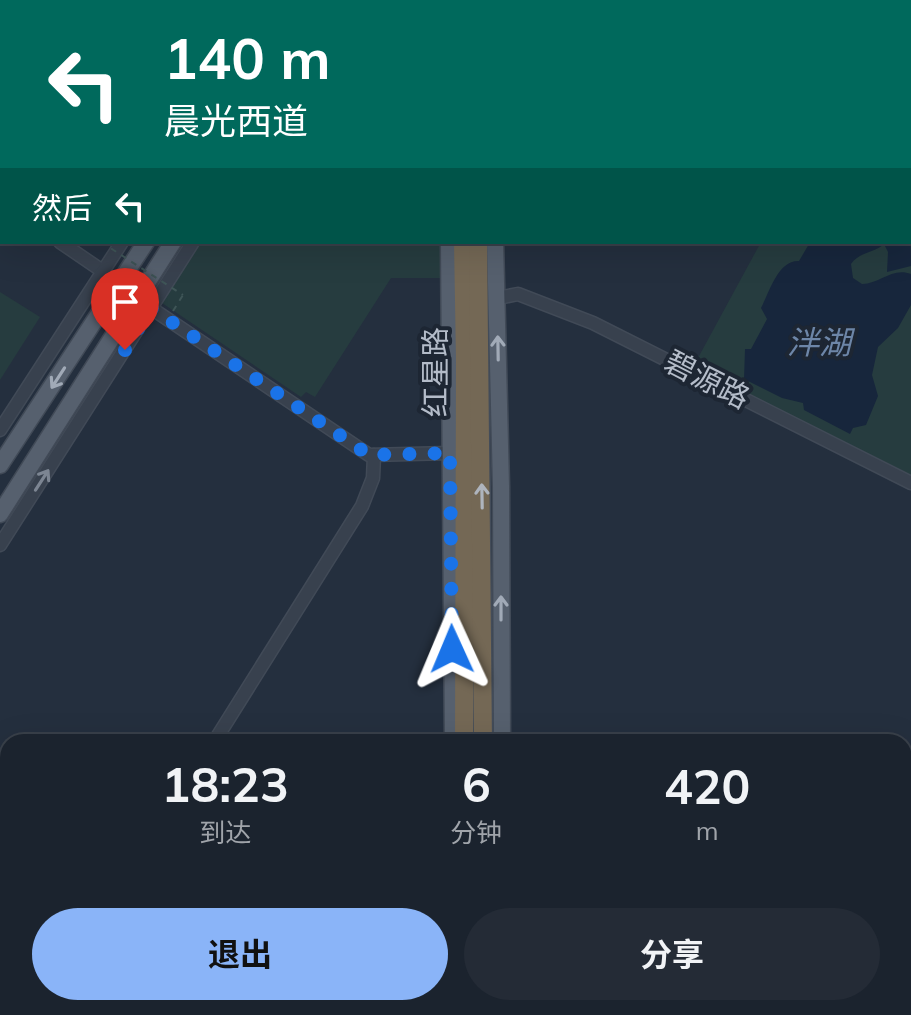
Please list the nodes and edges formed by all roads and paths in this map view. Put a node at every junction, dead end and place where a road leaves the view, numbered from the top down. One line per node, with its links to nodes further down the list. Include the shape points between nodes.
1 (63, 244): 11 (street)
2 (104, 244): 14 (path, bridge, via 183,295)
3 (121, 244): 11 (street)
4 (145, 244): 18 (main road, one-way to 18)
5 (172, 244): 20 (main road)
6 (192, 244): 13 (street)
7 (449, 244): 16 (main road)
8 (463, 244): 24 (highway, 红星路)
9 (478, 244): 25 (highway, 红星路, one-way to 9)
10 (495, 244): 12 (main road)
11 (104, 272): 15 (street)
12 (498, 298): 19 (street, 碧源路, via 518,294 593,323); 26 (main road, one-way to 12)
13 (151, 308): 14 (street); 21 (street, one-way to 13)
14 (168, 319): 17 (street)
15 (0, 430)
16 (450, 453): 17 (street); 23 (main road)
17 (374, 455): 22 (street, via 373,478 362,506)
18 (0, 465)
19 (911, 483)
20 (0, 514)
21 (0, 545)
22 (219, 734)
23 (453, 734)
24 (464, 734)
25 (483, 734)
26 (502, 734)

